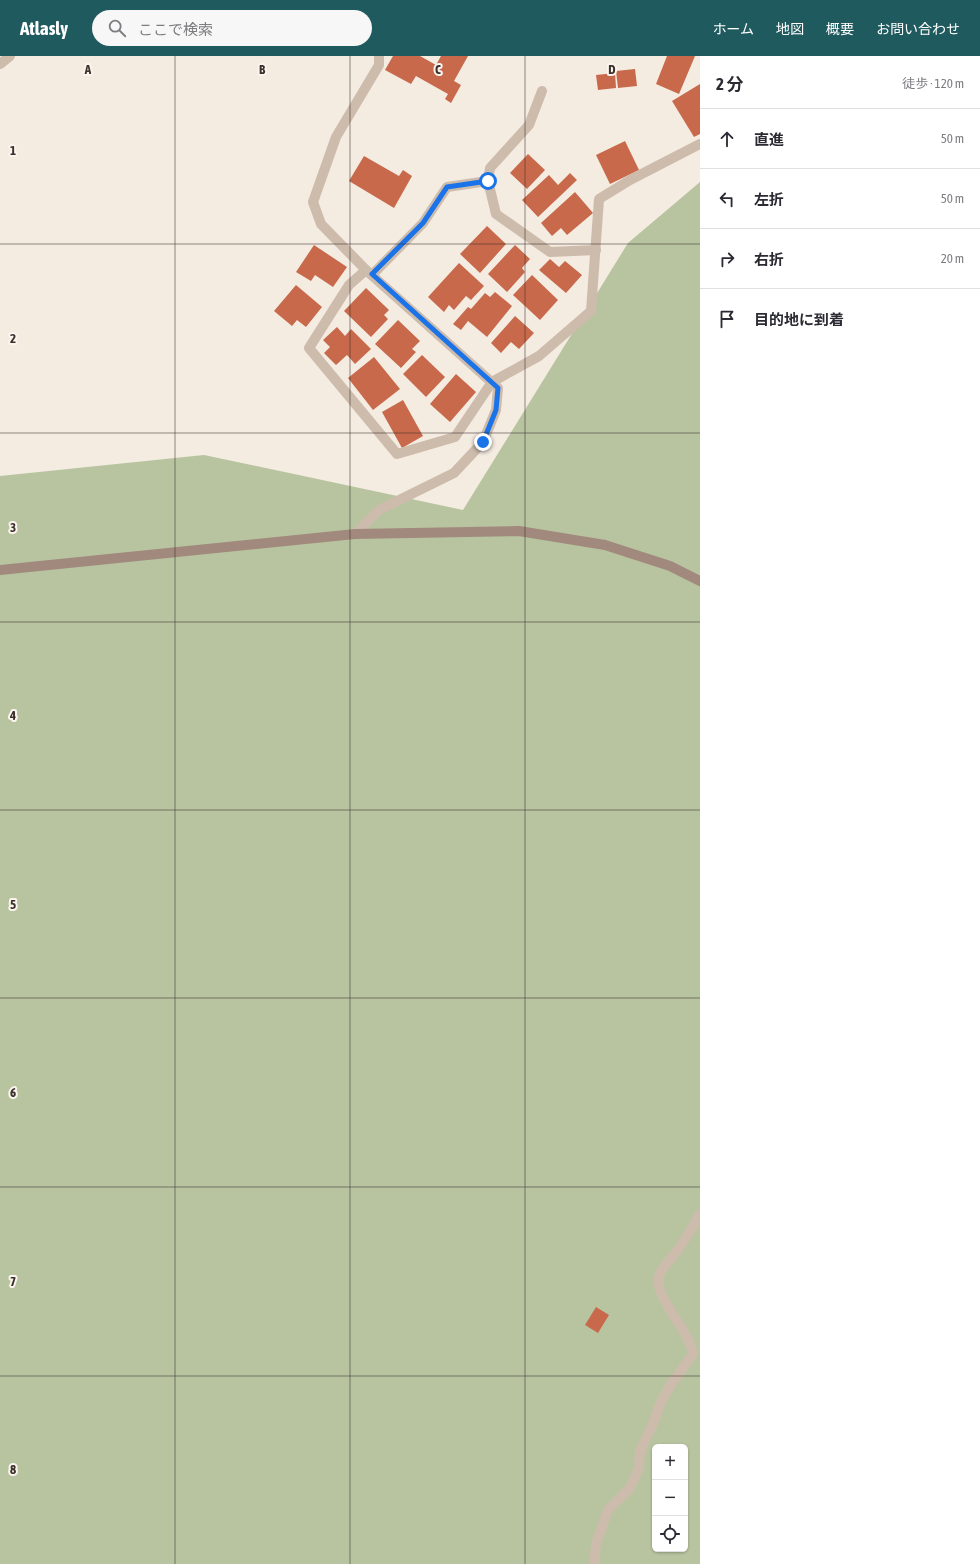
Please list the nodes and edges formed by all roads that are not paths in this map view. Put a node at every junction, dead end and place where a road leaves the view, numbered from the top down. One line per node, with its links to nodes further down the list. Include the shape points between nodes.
1 (10, 56): 3 (street)
2 (379, 56): 8 (street, via 379,65 336,137 313,202 321,224)
3 (0, 64)
4 (542, 91): 6 (street, via 529,125 490,168)
5 (700, 144): 7 (street, via 630,180 600,199)
6 (488, 181): 7 (street, via 496,214 550,252); 8 (street, via 447,187 423,223)
7 (596, 250): 9 (street, via 591,311 539,356)
8 (369, 272): 9 (street); 9 (street, via 350,285 309,348 397,454 455,438)
9 (492, 382): 10 (street, via 498,388 496,410 483,442 454,473 379,510)
10 (355, 534): 11 (street); 12 (street, via 519,531 606,545 670,566)
11 (0, 570)
12 (700, 581)
13 (700, 1214): 14 (street, via 677,1252 666,1264 659,1276 658,1284 669,1308 691,1343 693,1354 661,1402 640,1450 639,1468 630,1488 608,1510 596,1544)
14 (594, 1564)

